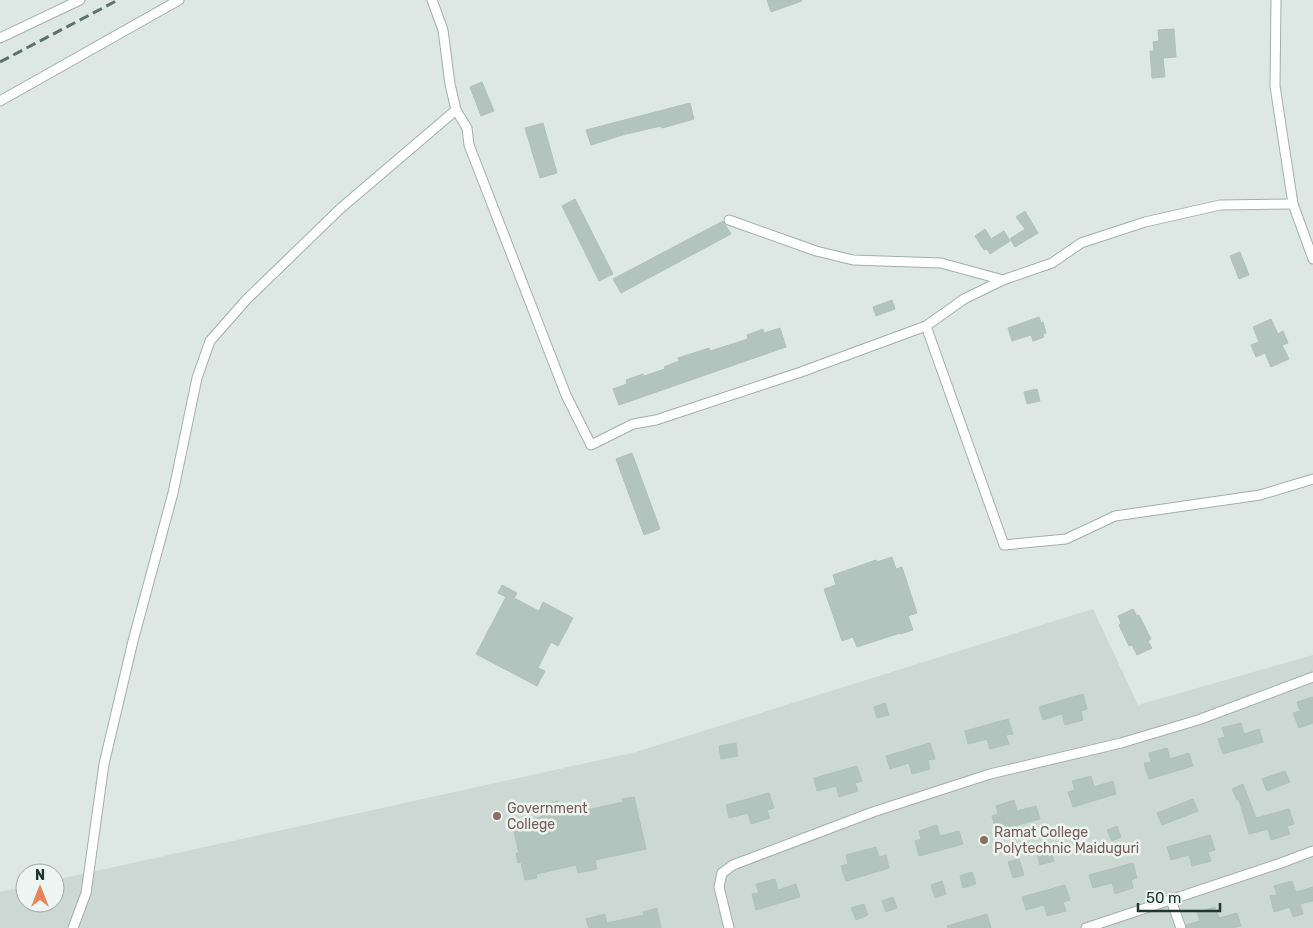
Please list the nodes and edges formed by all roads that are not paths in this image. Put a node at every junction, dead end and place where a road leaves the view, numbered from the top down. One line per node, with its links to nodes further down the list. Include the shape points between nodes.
1 (80, 0): 5 (street)
2 (179, 0): 6 (street)
3 (432, 0): 7 (street, via 443,30)
4 (1276, 0): 8 (street, via 1275,86)
5 (0, 38)
6 (0, 101)
7 (456, 110): 12 (street, via 467,128 469,144 566,395 591,445 633,424 656,420 801,372); 17 (street, via 341,208 247,299 210,341 197,378 173,493 106,754 86,893)
8 (1293, 204): 10 (street); 11 (street, via 1220,205 1145,222 1081,243 1052,263)
9 (729, 220): 11 (street, via 816,251 853,260 941,263)
10 (1313, 259)
11 (1003, 280): 12 (street, via 964,299)
12 (926, 326): 13 (street, via 1004,544 1066,539 1116,516 1260,495)
13 (1313, 479)
14 (1313, 677): 18 (street, via 1198,720 1121,743 990,774 873,812 733,864 722,873 719,887)
15 (1313, 851): 16 (street)
16 (1171, 900): 19 (street); 20 (street)
17 (73, 928)
18 (729, 928)
19 (1086, 928)
20 (1181, 928)

